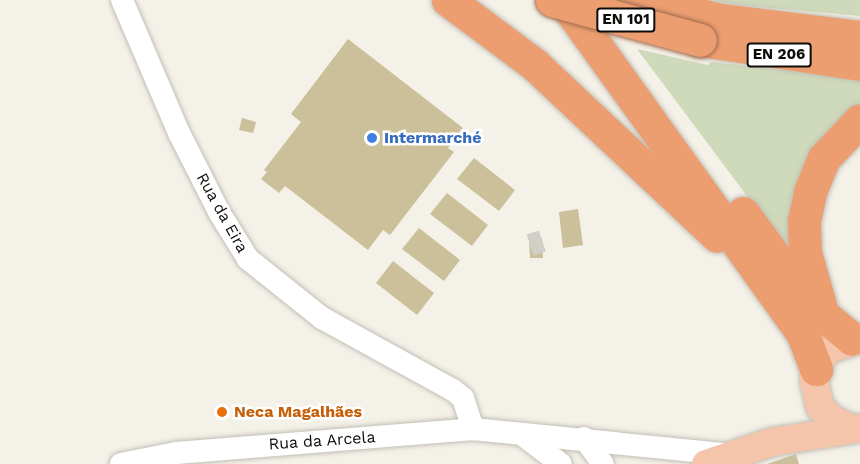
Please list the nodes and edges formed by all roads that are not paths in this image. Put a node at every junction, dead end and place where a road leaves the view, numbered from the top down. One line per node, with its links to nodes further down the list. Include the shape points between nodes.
1 (122, 0): 16 (street, Rua da Eira, via 179,133 248,259 322,318 464,398)
2 (448, 0): 11 (highway, via 534,64)
3 (552, 0): 8 (highway, EN 101, bridge)
4 (563, 0): 11 (highway, via 722,218)
5 (588, 0): 12 (highway, via 808,302)
6 (641, 2): 7 (highway, EN 206, via 721,20)
7 (860, 37)
8 (700, 40): 9 (highway, EN 206)
9 (860, 64)
10 (860, 120): 12 (highway, via 824,158 810,192 804,221 805,253)
11 (763, 283): 14 (highway, via 802,332)
12 (822, 312): 13 (highway)
13 (856, 339): 14 (main road, via 830,349)
14 (815, 380): 15 (main road, via 826,414); 19 (main road, via 801,413)
15 (854, 427): 19 (main road)
16 (473, 429): 17 (street, Rua da Arcela, via 505,430); 21 (street, Rua da Arcela, via 176,453)
17 (524, 436): 18 (street); 22 (street); 23 (street)
18 (584, 438): 20 (street); 24 (street)
19 (772, 442): 20 (main road)
20 (733, 455): 25 (main road)
21 (121, 464)
22 (537, 464)
23 (561, 464)
24 (603, 464)
25 (706, 464)

